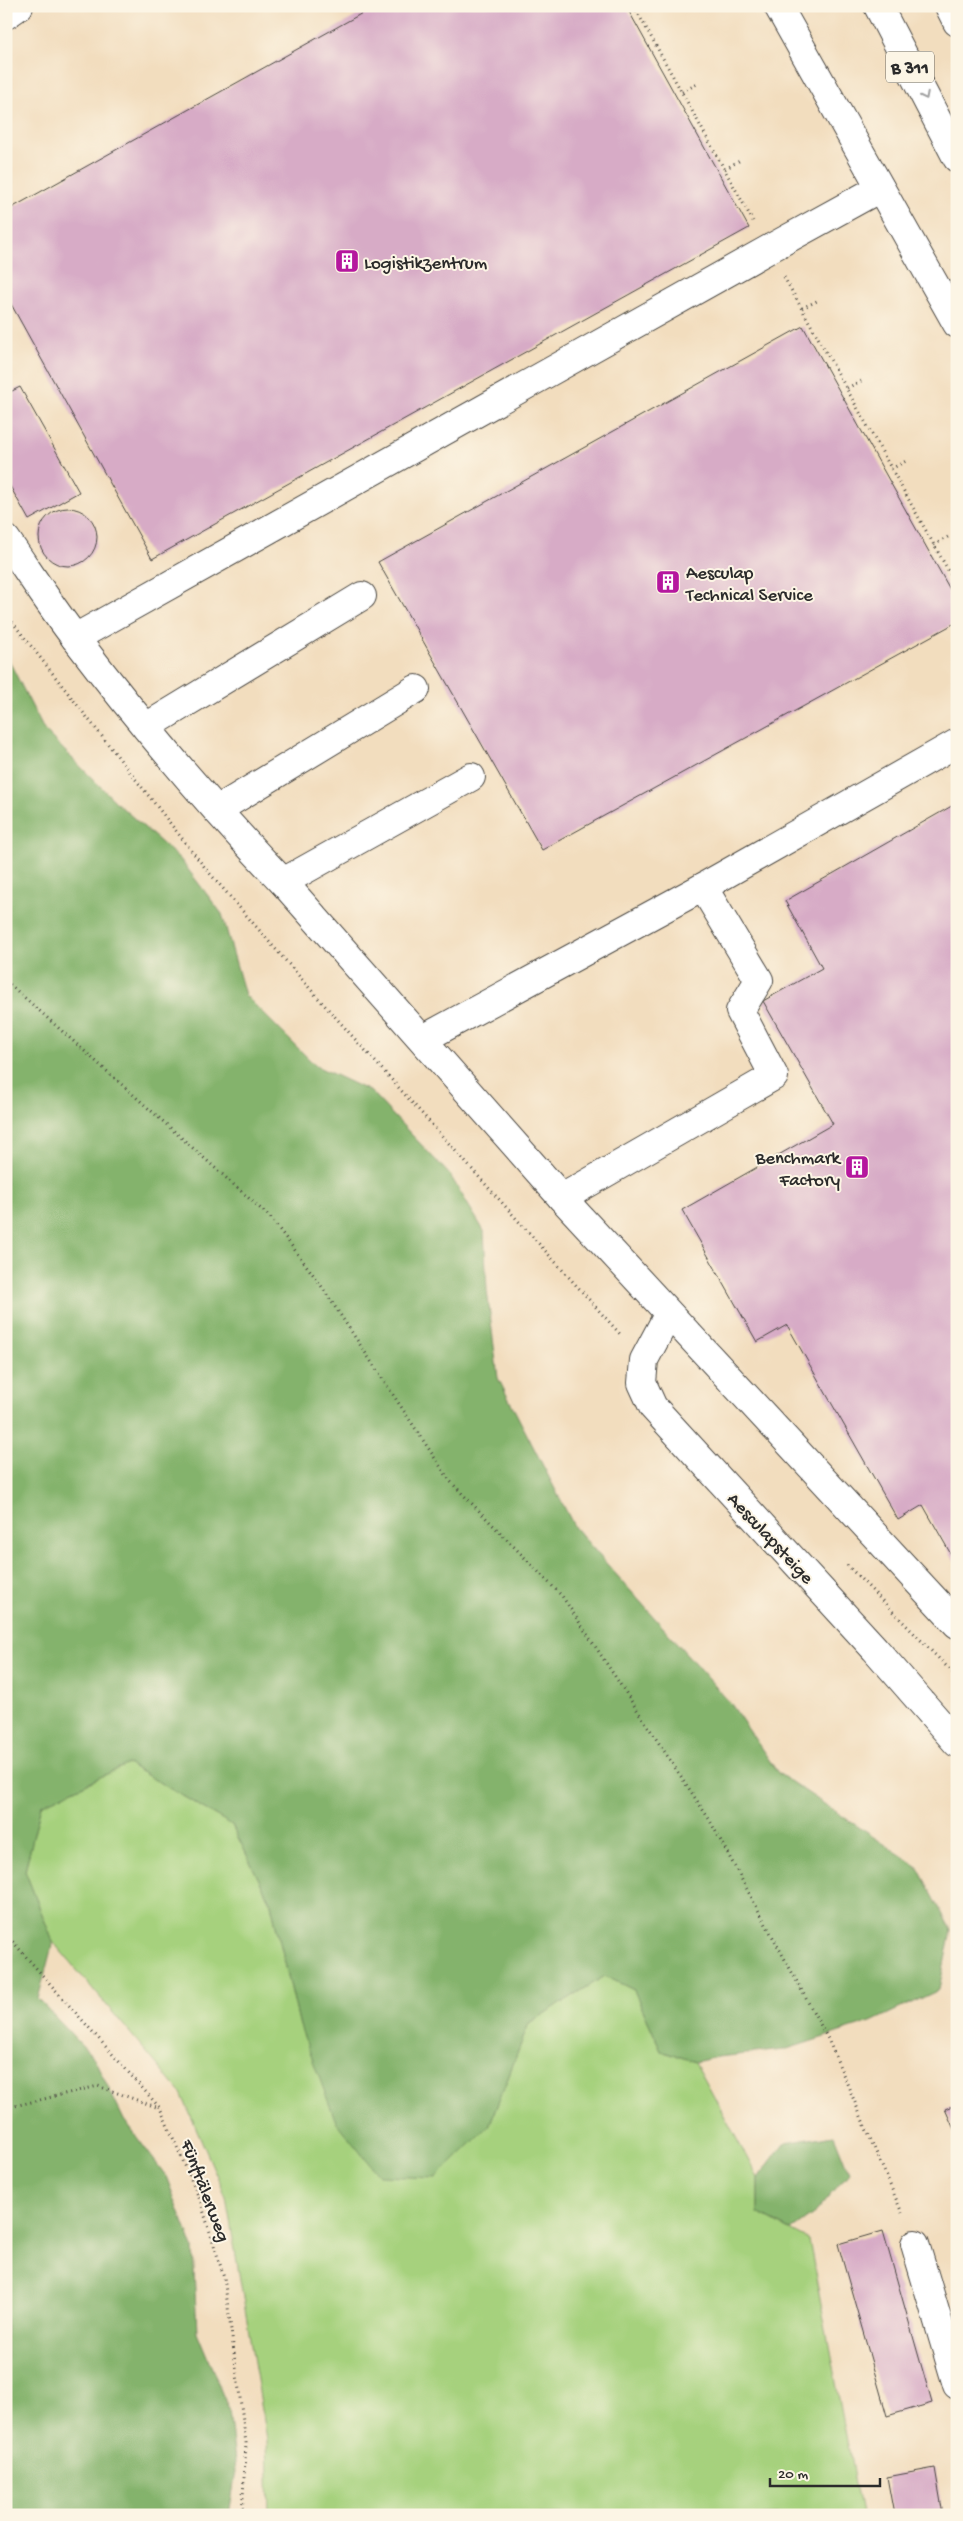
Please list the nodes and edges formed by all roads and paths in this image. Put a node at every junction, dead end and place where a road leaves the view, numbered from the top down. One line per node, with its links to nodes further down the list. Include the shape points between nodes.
1 (18, 6): 7 (main road)
2 (644, 6): 6 (path)
3 (778, 6): 14 (main road)
4 (878, 6): 11 (main road, B 311, one-way to 11)
5 (949, 6): 8 (main road)
6 (635, 8): 10 (path)
7 (6, 15)
8 (957, 22)
9 (697, 84): 10 (path)
10 (682, 92): 13 (path)
11 (957, 158)
12 (739, 161): 13 (path)
13 (725, 169): 15 (path)
14 (880, 188): 15 (main road); 18 (main road)
15 (769, 248): 17 (path); 29 (main road)
16 (817, 301): 17 (path)
17 (802, 308): 20 (path)
18 (957, 324)
19 (861, 381): 20 (path)
20 (847, 388): 22 (path)
21 (906, 461): 22 (path)
22 (892, 469): 25 (path)
23 (948, 537): 25 (path)
24 (6, 539): 29 (main road)
25 (934, 544): 26 (path)
26 (957, 586)
27 (362, 596): 31 (main road)
28 (6, 614): 41 (path, via 206,869)
29 (75, 638): 31 (main road)
30 (416, 690): 34 (main road)
31 (146, 727): 34 (main road)
32 (957, 743): 36 (main road)
33 (471, 777): 35 (main road)
34 (217, 810): 35 (main road)
35 (283, 882): 38 (main road)
36 (703, 887): 38 (main road); 39 (main road, via 759,980 740,1011 774,1076)
37 (6, 981): 49 (path, via 270,1216 318,1281 450,1481 562,1596 709,1819 828,2039)
38 (423, 1039): 39 (main road)
39 (562, 1198): 40 (main road)
40 (668, 1315): 41 (main road, Aesculapsteige); 43 (main road)
41 (644, 1360): 45 (main road, Aesculapsteige, via 642,1383 653,1408 876,1649)
42 (845, 1564): 44 (path)
43 (957, 1624)
44 (957, 1677)
45 (957, 1743)
46 (6, 1934): 48 (path, Fünftälerweg)
47 (6, 2108): 48 (path, via 98,2086)
48 (160, 2108): 51 (path, Fünftälerweg, via 200,2200 224,2277 246,2443)
49 (915, 2244): 50 (main road)
50 (957, 2386)
51 (242, 2515)

